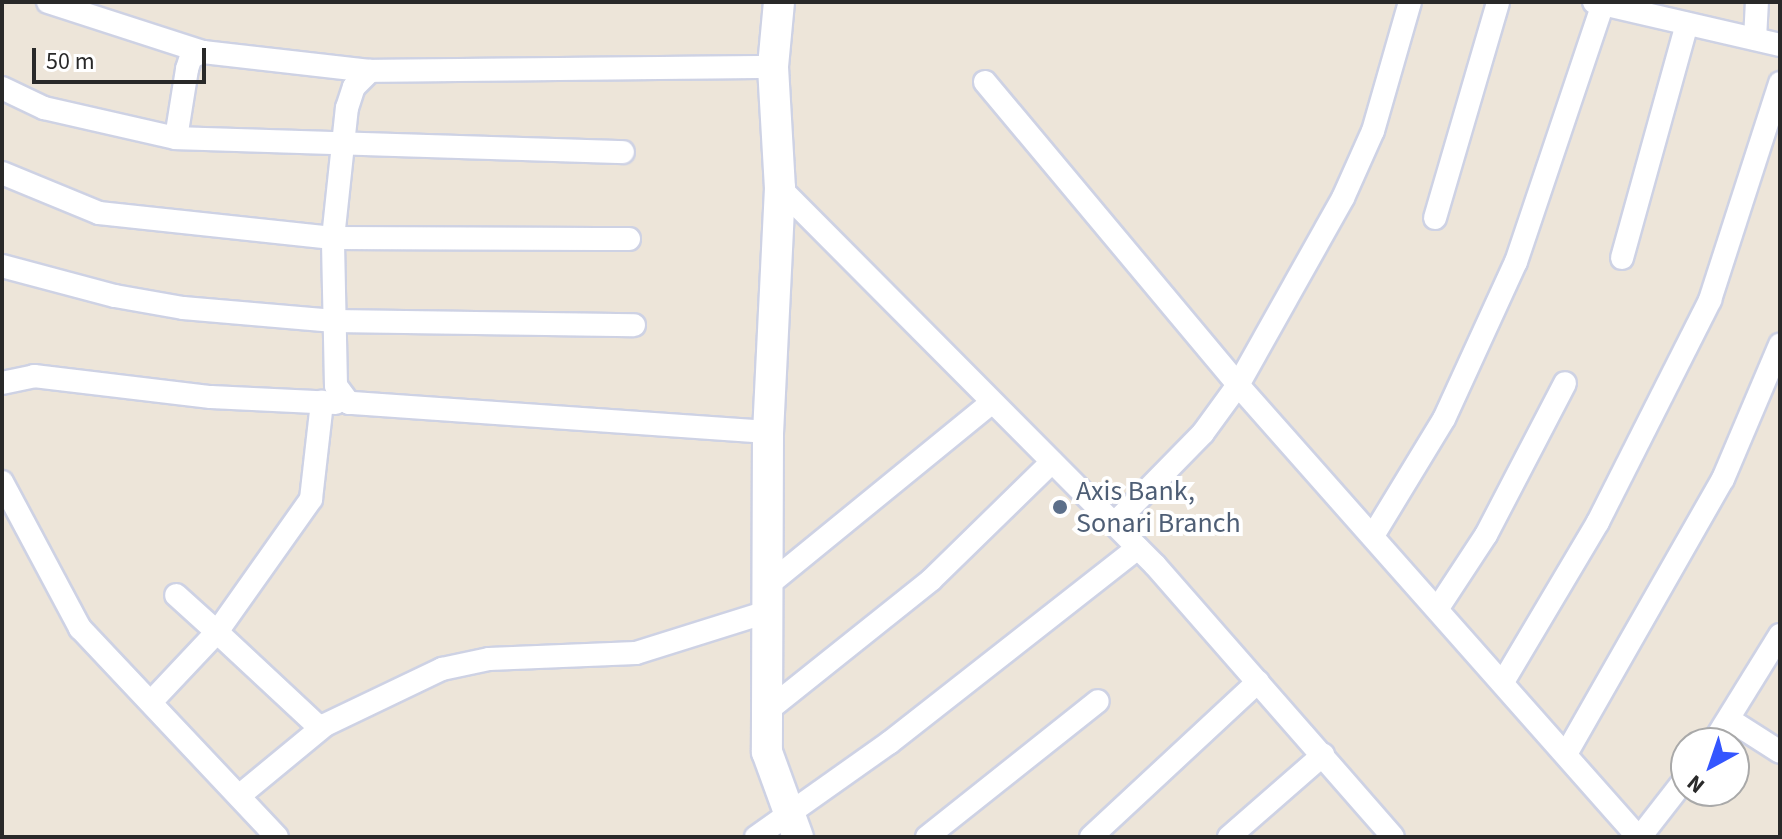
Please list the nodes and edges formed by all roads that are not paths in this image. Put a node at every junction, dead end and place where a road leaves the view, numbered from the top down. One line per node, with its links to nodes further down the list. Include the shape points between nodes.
1 (48, 2): 11 (street)
2 (779, 2): 12 (main road)
3 (1410, 2): 32 (street, via 1373,131)
4 (1498, 2): 22 (street)
5 (1757, 2): 9 (street)
6 (1598, 3): 7 (street); 40 (street, via 1516,262 1444,419)
7 (1628, 6): 8 (street)
8 (1687, 24): 9 (street); 25 (street)
9 (1755, 39): 10 (street)
10 (1780, 45)
11 (203, 52): 13 (street); 17 (street, via 191,57 187,69)
12 (773, 67): 13 (street); 21 (main road)
13 (370, 71): 18 (street, via 354,87)
14 (985, 82): 32 (street)
15 (1780, 83): 48 (street, via 1710,300 1598,522)
16 (2, 88): 17 (street, via 44,108)
17 (176, 138): 18 (street)
18 (343, 146): 19 (street); 23 (street)
19 (623, 152)
20 (2, 173): 23 (street, via 99,213)
21 (780, 188): 34 (street); 36 (main road)
22 (1435, 218)
23 (333, 238): 24 (street); 27 (street)
24 (629, 239)
25 (1622, 258)
26 (2, 266): 27 (street, via 183,308)
27 (334, 321): 28 (street); 35 (street, via 336,386)
28 (634, 325)
29 (1780, 345): 56 (street, via 1723,479)
30 (2, 383): 33 (street, via 34,376 211,397)
31 (1565, 383): 44 (street, via 1486,535)
32 (1238, 385): 39 (street, via 1203,433); 40 (street)
33 (322, 402): 35 (street); 45 (street, via 311,499)
34 (992, 402): 37 (street); 43 (street)
35 (349, 403): 36 (street)
36 (768, 432): 43 (main road)
37 (1052, 462): 39 (street); 51 (street, via 931,580)
38 (2, 482): 50 (street, via 80,628)
39 (1114, 524): 41 (street)
40 (1374, 534): 44 (street)
41 (1138, 548): 47 (street); 60 (street)
42 (176, 595): 45 (street)
43 (768, 598): 51 (main road); 54 (street, via 636,653 489,659 442,669 393,688)
44 (1438, 608): 48 (street)
45 (217, 632): 50 (street); 54 (street)
46 (1780, 635): 52 (street)
47 (1258, 682): 57 (street); 65 (street)
48 (1503, 682): 56 (street)
49 (1098, 701): 64 (street)
50 (151, 702): 58 (street)
51 (767, 711): 60 (main road, via 767,752)
52 (1730, 720): 53 (street); 55 (street)
53 (1725, 727)
54 (320, 728): 58 (street)
55 (1780, 752)
56 (1566, 754): 67 (street)
57 (1323, 755): 61 (street); 66 (street)
58 (239, 796): 62 (street)
59 (1670, 798): 67 (street)
60 (793, 824): 63 (street)
61 (1386, 835)
62 (277, 837)
63 (756, 837)
64 (927, 837)
65 (1091, 837)
66 (1229, 837)
67 (1639, 837)

